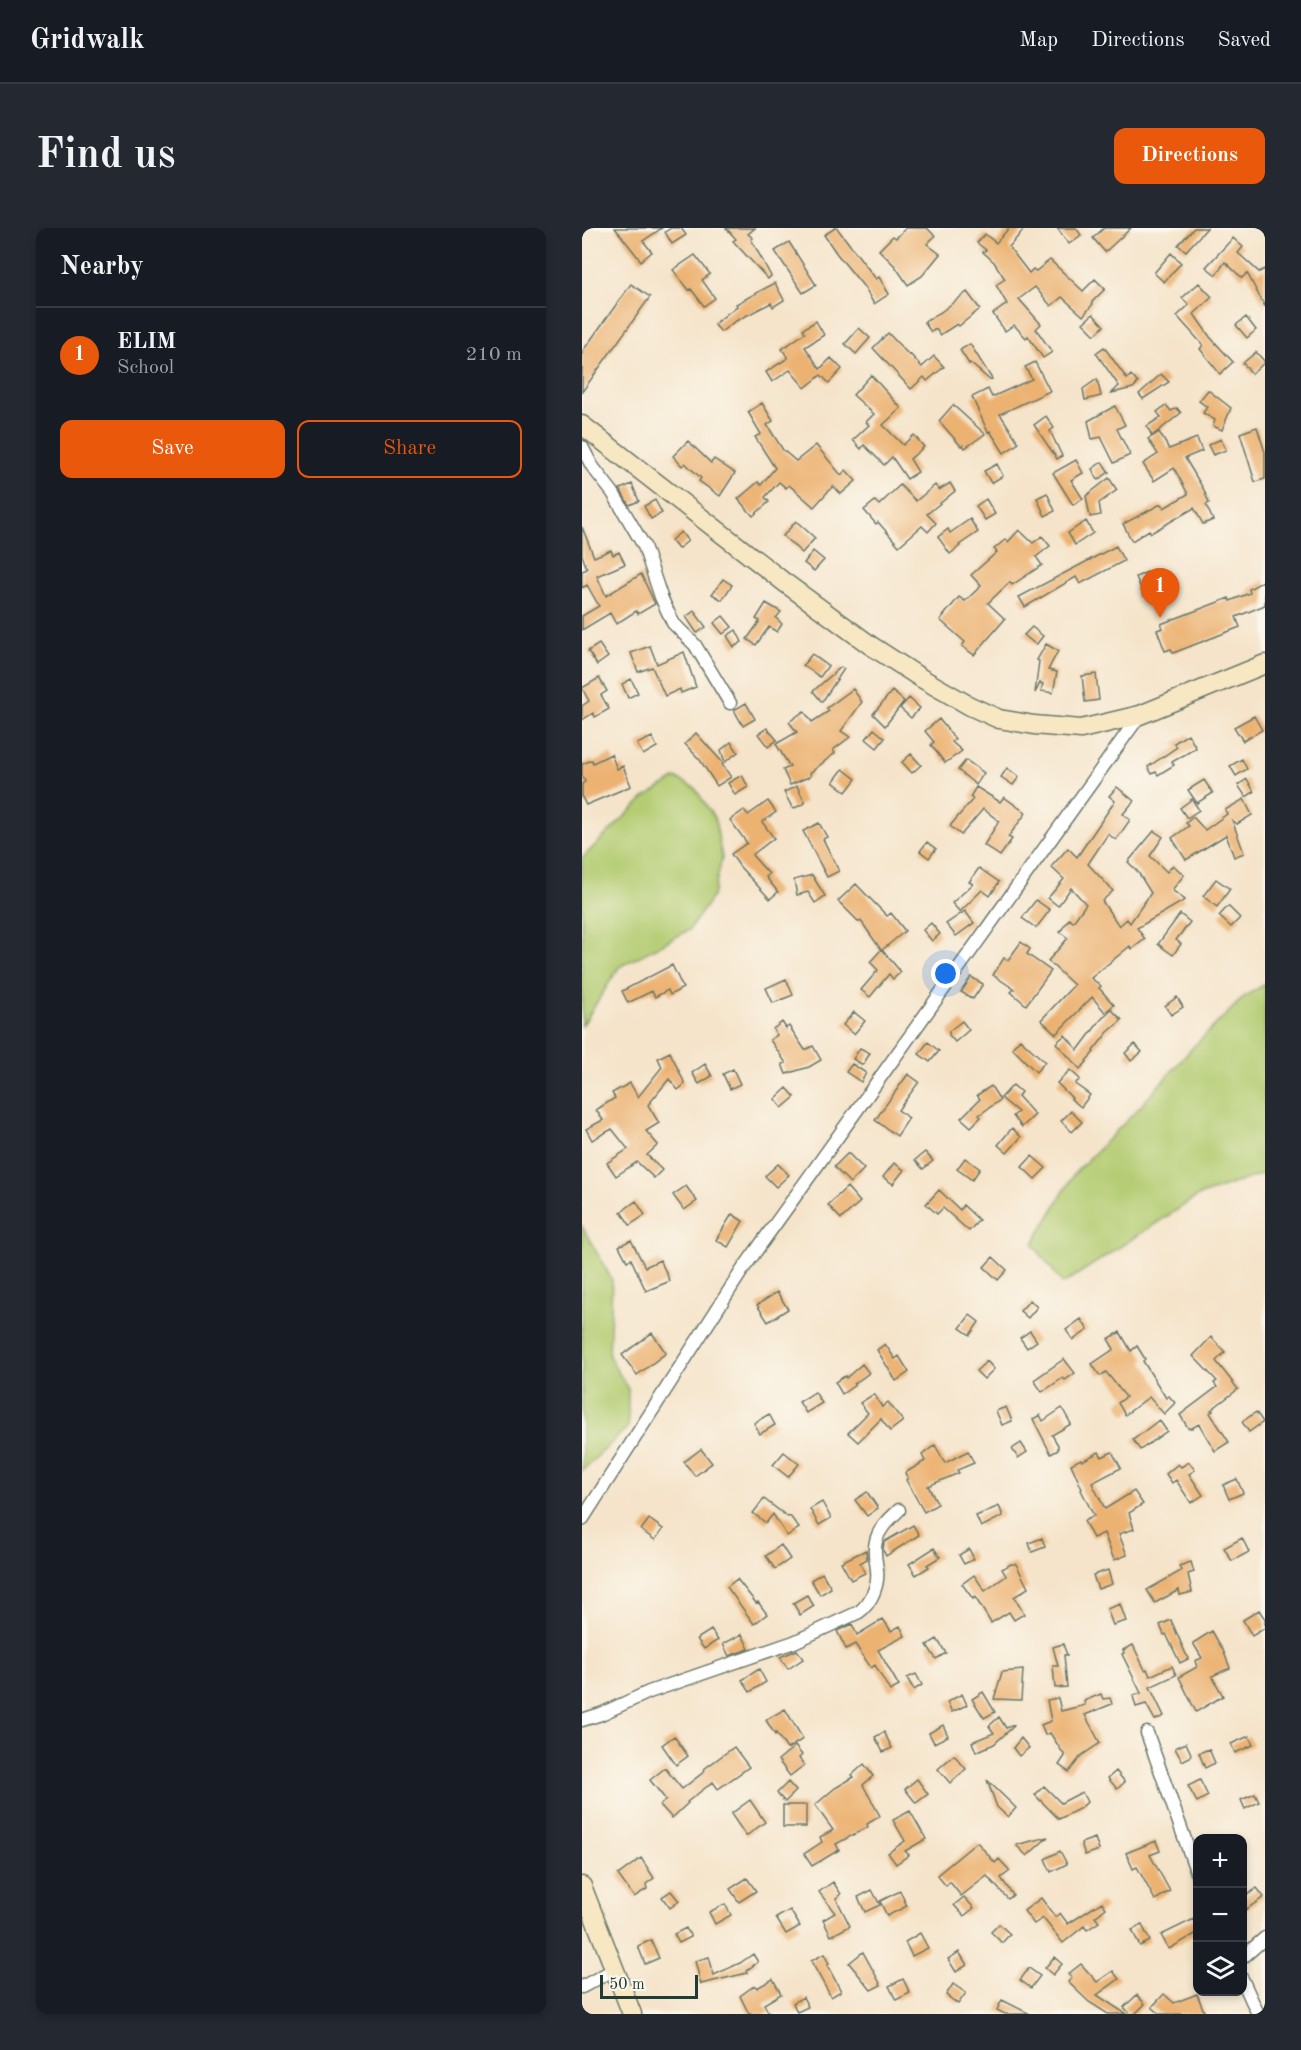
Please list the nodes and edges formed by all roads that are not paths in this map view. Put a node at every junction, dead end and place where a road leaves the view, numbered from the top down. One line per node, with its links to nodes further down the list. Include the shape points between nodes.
1 (582, 425): 5 (street, via 870,645 969,706 999,719 1081,729)
2 (582, 447): 4 (street, via 644,546 673,623 699,650)
3 (1265, 664): 5 (street)
4 (730, 703)
5 (1140, 715): 7 (street, via 743,1269)
6 (898, 1510): 8 (street, via 876,1539 876,1581 868,1605 859,1612 794,1642 649,1692)
7 (582, 1520)
8 (582, 1720)
9 (1147, 1733): 10 (street)
10 (1193, 1865)
11 (582, 1886): 14 (street)
12 (1265, 1938): 13 (street)
13 (1247, 1954)
14 (615, 1969): 15 (street); 17 (street)
15 (582, 1987)
16 (1247, 1990): 18 (street)
17 (633, 2014)
18 (1258, 2014)

